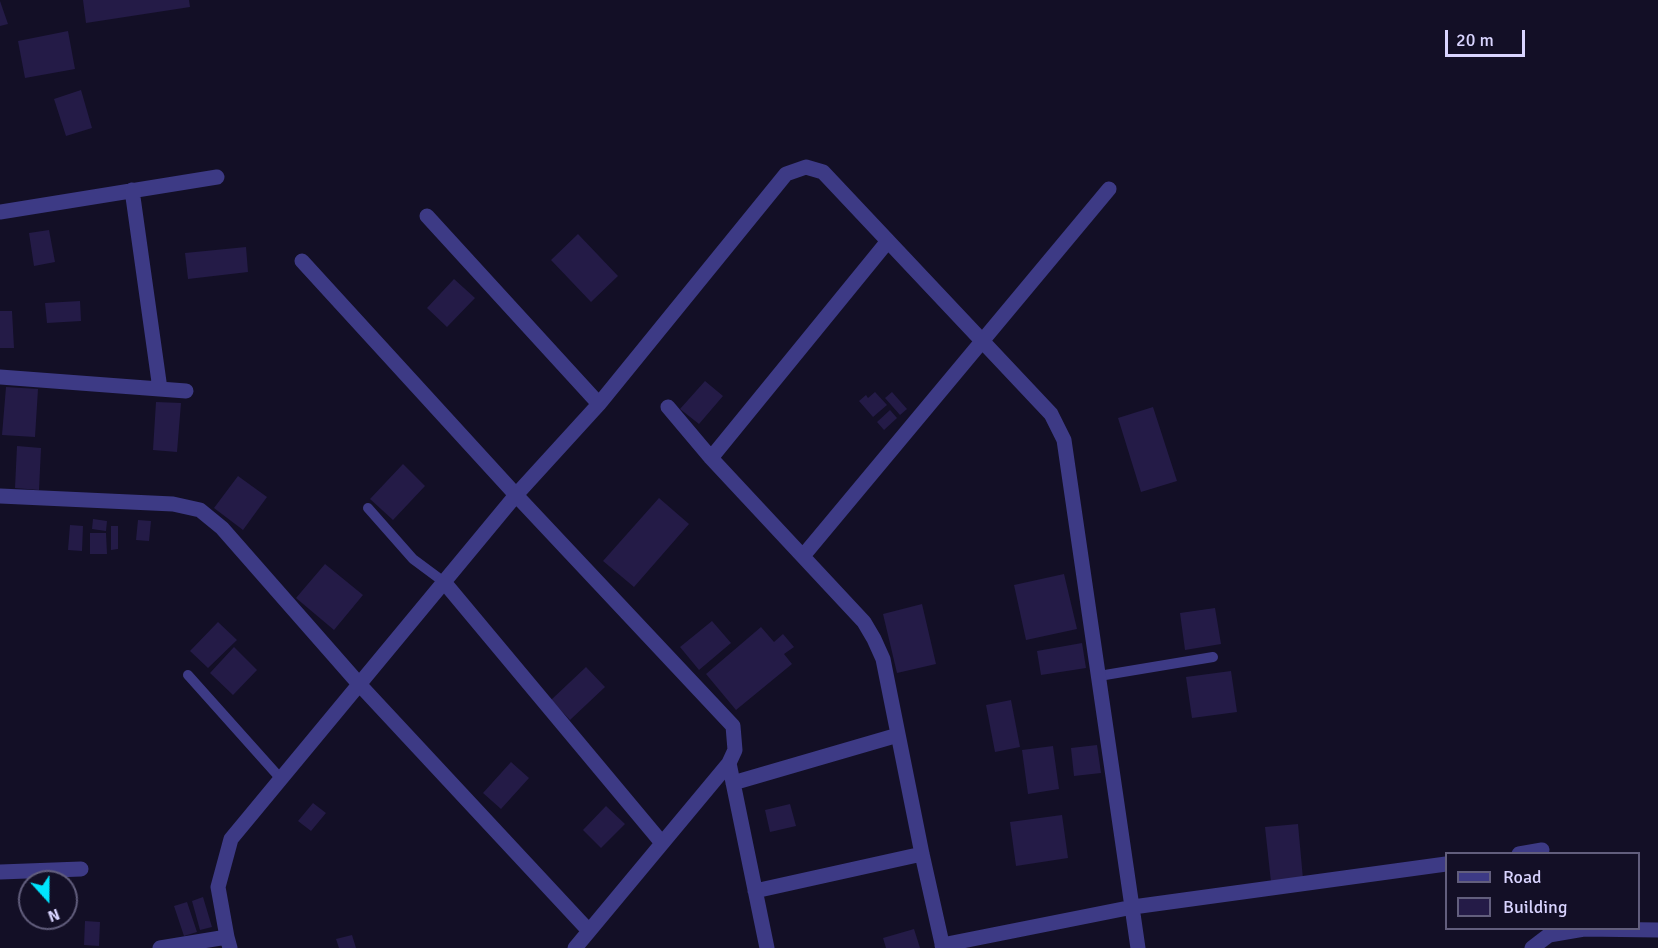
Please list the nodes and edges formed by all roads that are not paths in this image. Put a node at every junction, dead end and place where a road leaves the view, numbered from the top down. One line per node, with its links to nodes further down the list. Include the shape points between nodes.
1 (218, 177): 3 (street)
2 (1109, 189): 8 (street)
3 (132, 190): 4 (street); 10 (street)
4 (0, 212)
5 (427, 216): 12 (street)
6 (888, 241): 8 (street); 12 (street, via 823,172 806,167 786,174); 14 (street)
7 (302, 261): 15 (street)
8 (983, 342): 18 (street); 22 (street, via 1051,414 1064,440)
9 (0, 377): 10 (street)
10 (160, 389): 11 (street)
11 (186, 391)
12 (599, 404): 15 (street)
13 (668, 407): 14 (street)
14 (711, 458): 18 (street)
15 (516, 495): 19 (street); 25 (street, via 733,726 735,750)
16 (0, 496): 23 (street, via 173,504 200,510 222,528)
17 (368, 508): 19 (lane, via 413,559)
18 (802, 556): 24 (street, via 864,622 874,639 883,659)
19 (444, 582): 23 (street); 28 (street)
20 (1213, 657): 22 (lane)
21 (188, 675): 26 (lane)
22 (1099, 676): 36 (street)
23 (359, 684): 26 (street); 40 (street)
24 (898, 735): 27 (street); 31 (street)
25 (729, 763): 27 (street); 28 (street)
26 (281, 779): 41 (street, via 231,839 218,887)
27 (733, 783): 35 (street)
28 (662, 843): 40 (street)
29 (1542, 850): 30 (street)
30 (1530, 852)
31 (922, 854): 35 (street); 42 (street)
32 (1445, 864): 36 (street)
33 (81, 869): 34 (street)
34 (0, 872)
35 (755, 891): 45 (street)
36 (1132, 907): 42 (street); 46 (street)
37 (1578, 930): 47 (street, via 1549,935)
38 (1640, 930): 39 (street)
39 (1658, 930)
40 (589, 931): 44 (street)
41 (229, 942): 43 (street)
42 (943, 946)
43 (160, 948)
44 (575, 948)
45 (767, 948)
46 (1138, 948)
47 (1532, 948)

